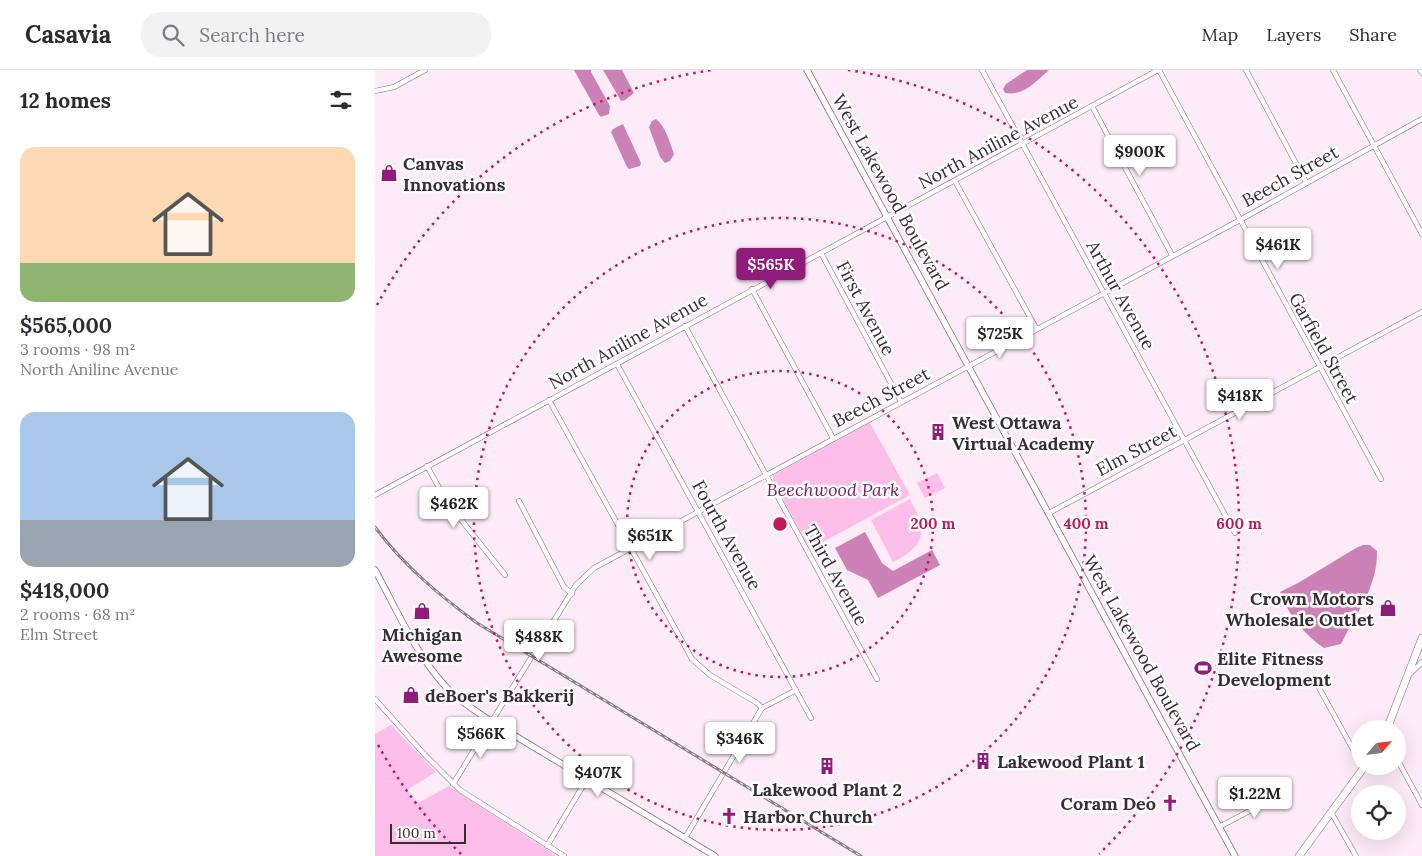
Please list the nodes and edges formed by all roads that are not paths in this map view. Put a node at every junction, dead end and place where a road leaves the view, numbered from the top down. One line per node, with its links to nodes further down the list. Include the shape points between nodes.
1 (807, 70): 14 (street, West Lakewood Boulevard)
2 (983, 70): 10 (street, Arthur Avenue)
3 (1159, 70): 8 (street, North Aniline Avenue); 15 (street, Garfield Street)
4 (1245, 70): 13 (street)
5 (1333, 70): 11 (street)
6 (422, 71): 7 (street, via 394,87)
7 (375, 91)
8 (1092, 106): 10 (street, North Aniline Avenue); 18 (street)
9 (1422, 120): 11 (street, Beech Street)
10 (1023, 144): 12 (street, North Aniline Avenue); 20 (street, Arthur Avenue)
11 (1374, 145): 13 (street, Beech Street); 16 (street)
12 (955, 181): 14 (street, North Aniline Avenue); 23 (street)
13 (1306, 182): 15 (street, Beech Street)
14 (887, 217): 17 (street, North Aniline Avenue); 25 (street, West Lakewood Boulevard)
15 (1240, 220): 18 (street, Beech Street); 26 (street, Garfield Street)
16 (1422, 234)
17 (821, 253): 19 (street, North Aniline Avenue); 28 (street, First Avenue)
18 (1172, 255): 20 (street, Beech Street)
19 (752, 289): 22 (street, North Aniline Avenue); 29 (street)
20 (1104, 292): 23 (street, Beech Street); 30 (street, Arthur Avenue)
21 (1422, 312): 26 (street, Elm Street)
22 (685, 326): 24 (street, North Aniline Avenue); 32 (street, Third Avenue)
23 (1036, 328): 25 (street, Beech Street)
24 (617, 364): 27 (street, North Aniline Avenue); 36 (street, Fourth Avenue)
25 (969, 365): 28 (street, Beech Street); 37 (street, West Lakewood Boulevard)
26 (1319, 368): 30 (street, Elm Street); 33 (street, Garfield Street)
27 (549, 400): 31 (street, North Aniline Avenue); 39 (street)
28 (901, 402): 29 (street, Beech Street)
29 (833, 438): 32 (street, Beech Street)
30 (1184, 440): 37 (street, Elm Street); 38 (street, Arthur Avenue)
31 (427, 466): 34 (street, North Aniline Avenue); 41 (street, via 447,502)
32 (765, 474): 36 (street, Beech Street); 47 (street, Third Avenue)
33 (1381, 480)
34 (375, 495)
35 (519, 501): 42 (street, via 564,587)
36 (699, 512): 39 (street, Beech Street); 49 (street, Fourth Avenue)
37 (1049, 513): 63 (street, West Lakewood Boulevard)
38 (1235, 533)
39 (631, 547): 42 (street, Beech Street, via 594,568); 51 (street, via 692,659 710,675)
40 (375, 570): 54 (street, via 431,670 455,696)
41 (505, 575)
42 (571, 594): 54 (street, Beech Street)
43 (1422, 638): 44 (main road)
44 (1420, 646): 46 (main road)
45 (1422, 662): 46 (street)
46 (1408, 676): 53 (main road)
47 (877, 679)
48 (1318, 686): 55 (street)
49 (796, 690): 51 (street); 52 (street, Fourth Avenue)
50 (375, 699): 59 (street)
51 (762, 708): 64 (street)
52 (811, 718)
53 (1391, 720)
54 (492, 722): 58 (street); 59 (street, Beech Street)
55 (1351, 746)
56 (1358, 775): 62 (main road)
57 (1406, 775): 61 (street)
58 (587, 780): 64 (street); 65 (street)
59 (453, 784): 65 (street)
60 (1286, 793): 63 (street)
61 (1422, 805)
62 (1331, 812): 69 (main road); 70 (street)
63 (1219, 827): 68 (street, West Lakewood Boulevard)
64 (685, 838): 67 (street)
65 (547, 846): 66 (street)
66 (564, 856)
67 (715, 856)
68 (1235, 856)
69 (1299, 856)
70 (1356, 856)

